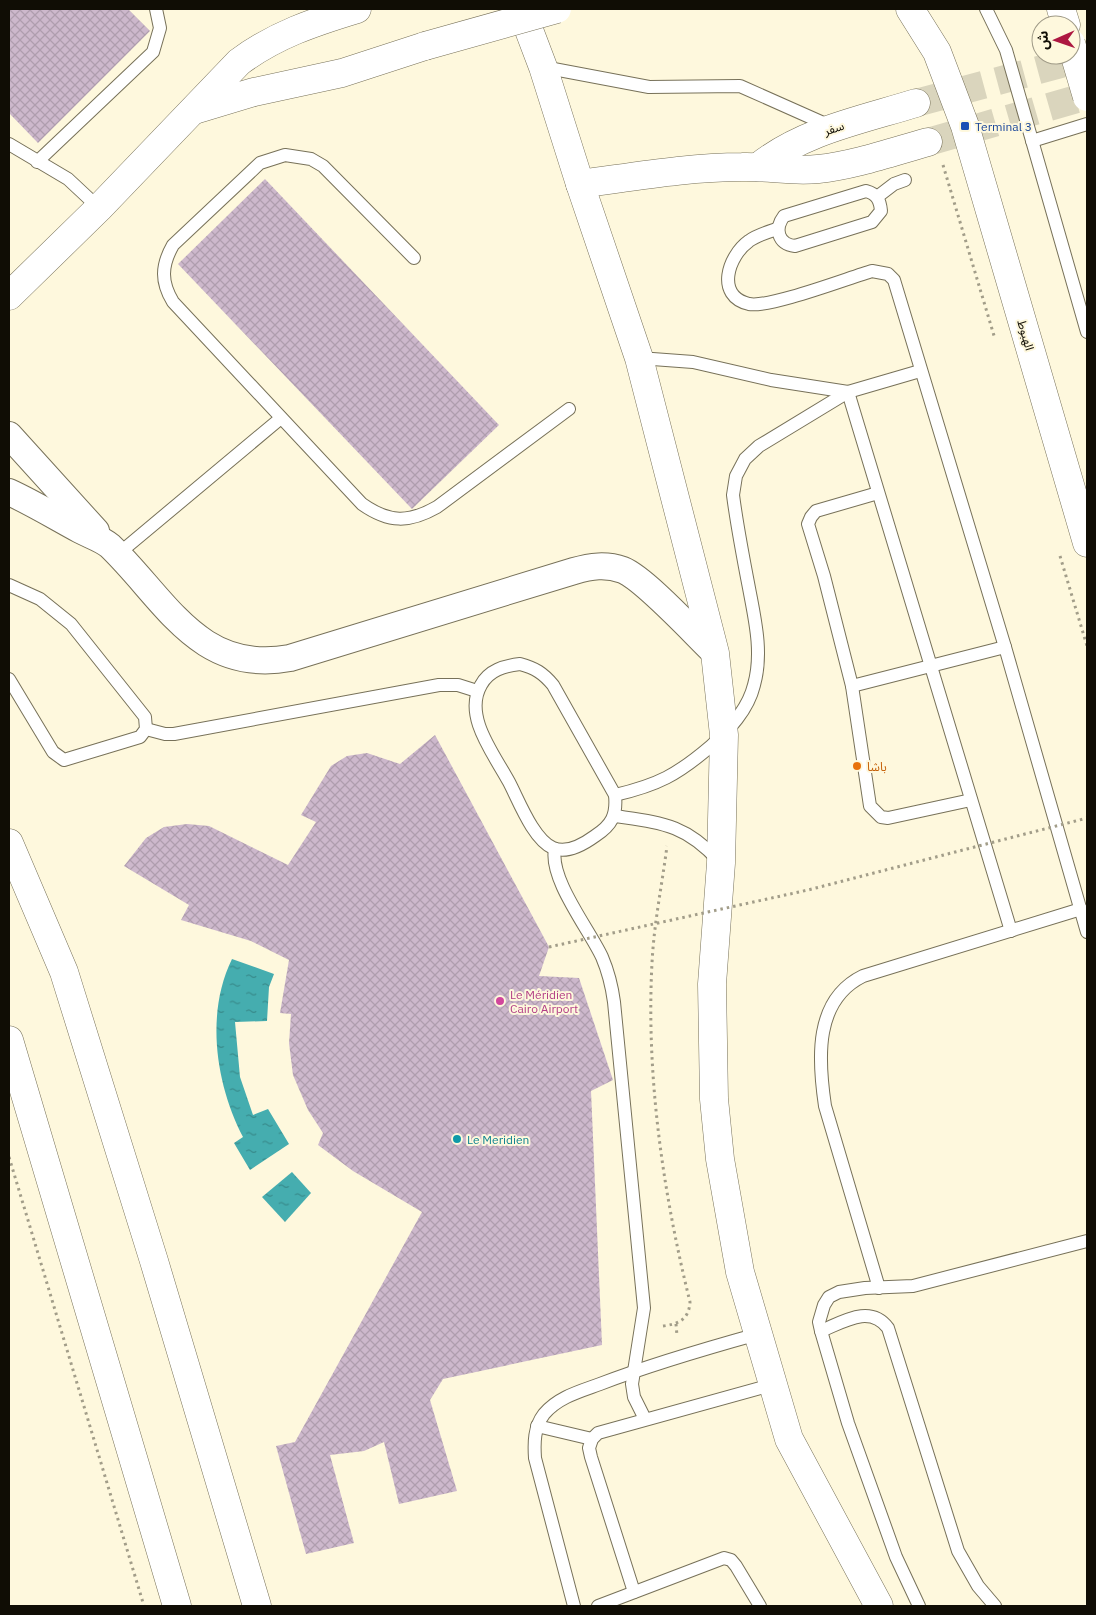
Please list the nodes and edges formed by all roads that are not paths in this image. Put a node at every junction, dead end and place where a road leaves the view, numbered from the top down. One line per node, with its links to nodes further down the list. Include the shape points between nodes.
1 (156, 9): 17 (lane, via 160,28 153,52)
2 (357, 9): 11 (main road, via 291,31 261,46 239,62)
3 (521, 9): 8 (main road)
4 (557, 9): 11 (main road, bridge, via 425,46 334,76 254,92)
5 (910, 9): 35 (main road, الهبوط, via 937,52 965,126)
6 (986, 9): 14 (lane, via 1001,36)
7 (1078, 65): 9 (main road, bridge)
8 (543, 67): 13 (lane, via 650,87 740,86); 20 (main road)
9 (1087, 97)
10 (916, 103): 13 (main road, سفر)
11 (194, 110): 22 (main road)
12 (1087, 124): 14 (lane)
13 (834, 128): 18 (main road, سفر, via 788,146)
14 (1032, 141): 26 (lane)
15 (928, 142): 18 (main road, via 833,167 792,170)
16 (9, 144): 17 (lane)
17 (37, 162): 22 (lane, via 68,179)
18 (758, 167): 20 (main road, via 690,170)
19 (905, 180): 21 (lane)
20 (580, 184): 27 (main road)
21 (878, 197): 23 (lane, via 873,193 860,192 790,213 784,216); 23 (lane, via 881,211 872,222 795,246 782,241)
22 (99, 208): 25 (main road)
23 (777, 229): 28 (lane, via 748,241 730,265 727,274 732,294 750,304 772,302 872,270 882,271 894,280)
24 (414, 258): 31 (lane, via 323,166 311,159 285,155 260,163 173,245 163,274 173,302)
25 (9, 296)
26 (1087, 332)
27 (639, 358): 29 (lane, via 693,362 771,380); 39 (main road)
28 (920, 371): 29 (lane); 38 (lane)
29 (848, 392): 34 (lane); 45 (lane, via 759,446 745,459 736,476 733,495 757,631 759,660 754,687)
30 (569, 409): 31 (lane, via 437,507 407,519 375,513 362,504)
31 (281, 418): 36 (lane)
32 (9, 435): 36 (street)
33 (9, 492): 36 (street)
34 (878, 493): 40 (lane); 42 (lane, via 816,511 808,524)
35 (1087, 543)
36 (113, 550): 39 (street, via 194,636 232,657 252,661 290,658 590,566 606,566 633,575)
37 (9, 585): 44 (lane, via 40,599 71,624 145,716)
38 (1005, 647): 40 (lane); 52 (lane)
39 (715, 654): 45 (main road)
40 (931, 666): 42 (lane); 47 (lane)
41 (9, 679): 44 (lane, via 53,752 64,760 140,737)
42 (852, 686): 47 (lane, via 868,798 874,812 888,818)
43 (477, 691): 44 (lane, via 458,685 439,685 174,734); 46 (lane, via 494,671 506,666 520,664 544,675 553,685); 50 (lane, via 475,710 480,727 537,834)
44 (146, 729)
45 (724, 735): 46 (lane, via 669,778); 51 (main road)
46 (615, 795): 48 (lane)
47 (971, 800): 53 (lane)
48 (615, 816): 50 (lane, via 604,830 580,846); 51 (lane, via 670,825 702,843)
49 (9, 843): 67 (main road, via 64,972)
50 (554, 849): 60 (lane, via 556,874 602,957 612,988 644,1308)
51 (720, 863): 59 (main road, via 712,984 714,1099 728,1213 740,1272)
52 (1081, 909): 53 (lane); 54 (lane)
53 (1011, 930): 57 (lane, via 863,976 839,993 826,1017 822,1078 824,1106)
54 (1087, 932)
55 (9, 1040): 66 (main road)
56 (1087, 1241): 57 (lane, via 923,1284)
57 (879, 1288): 58 (lane, via 851,1289 829,1298 820,1313)
58 (821, 1332): 72 (lane, via 848,1423 896,1557); 73 (lane, via 870,1314 888,1328 958,1551 978,1586)
59 (758, 1334): 60 (lane); 61 (main road)
60 (633, 1371): 62 (lane, via 634,1397); 63 (lane, via 553,1405)
61 (775, 1384): 62 (lane); 71 (main road, via 789,1439)
62 (645, 1419): 64 (lane, via 598,1433)
63 (537, 1426): 64 (lane); 68 (lane, via 535,1458)
64 (592, 1439): 65 (lane, via 591,1457)
65 (634, 1592): 69 (lane); 70 (lane, via 724,1558 736,1566)
66 (177, 1606)
67 (257, 1606)
68 (574, 1606)
69 (598, 1606)
70 (760, 1606)
71 (878, 1606)
72 (919, 1606)
73 (995, 1606)

